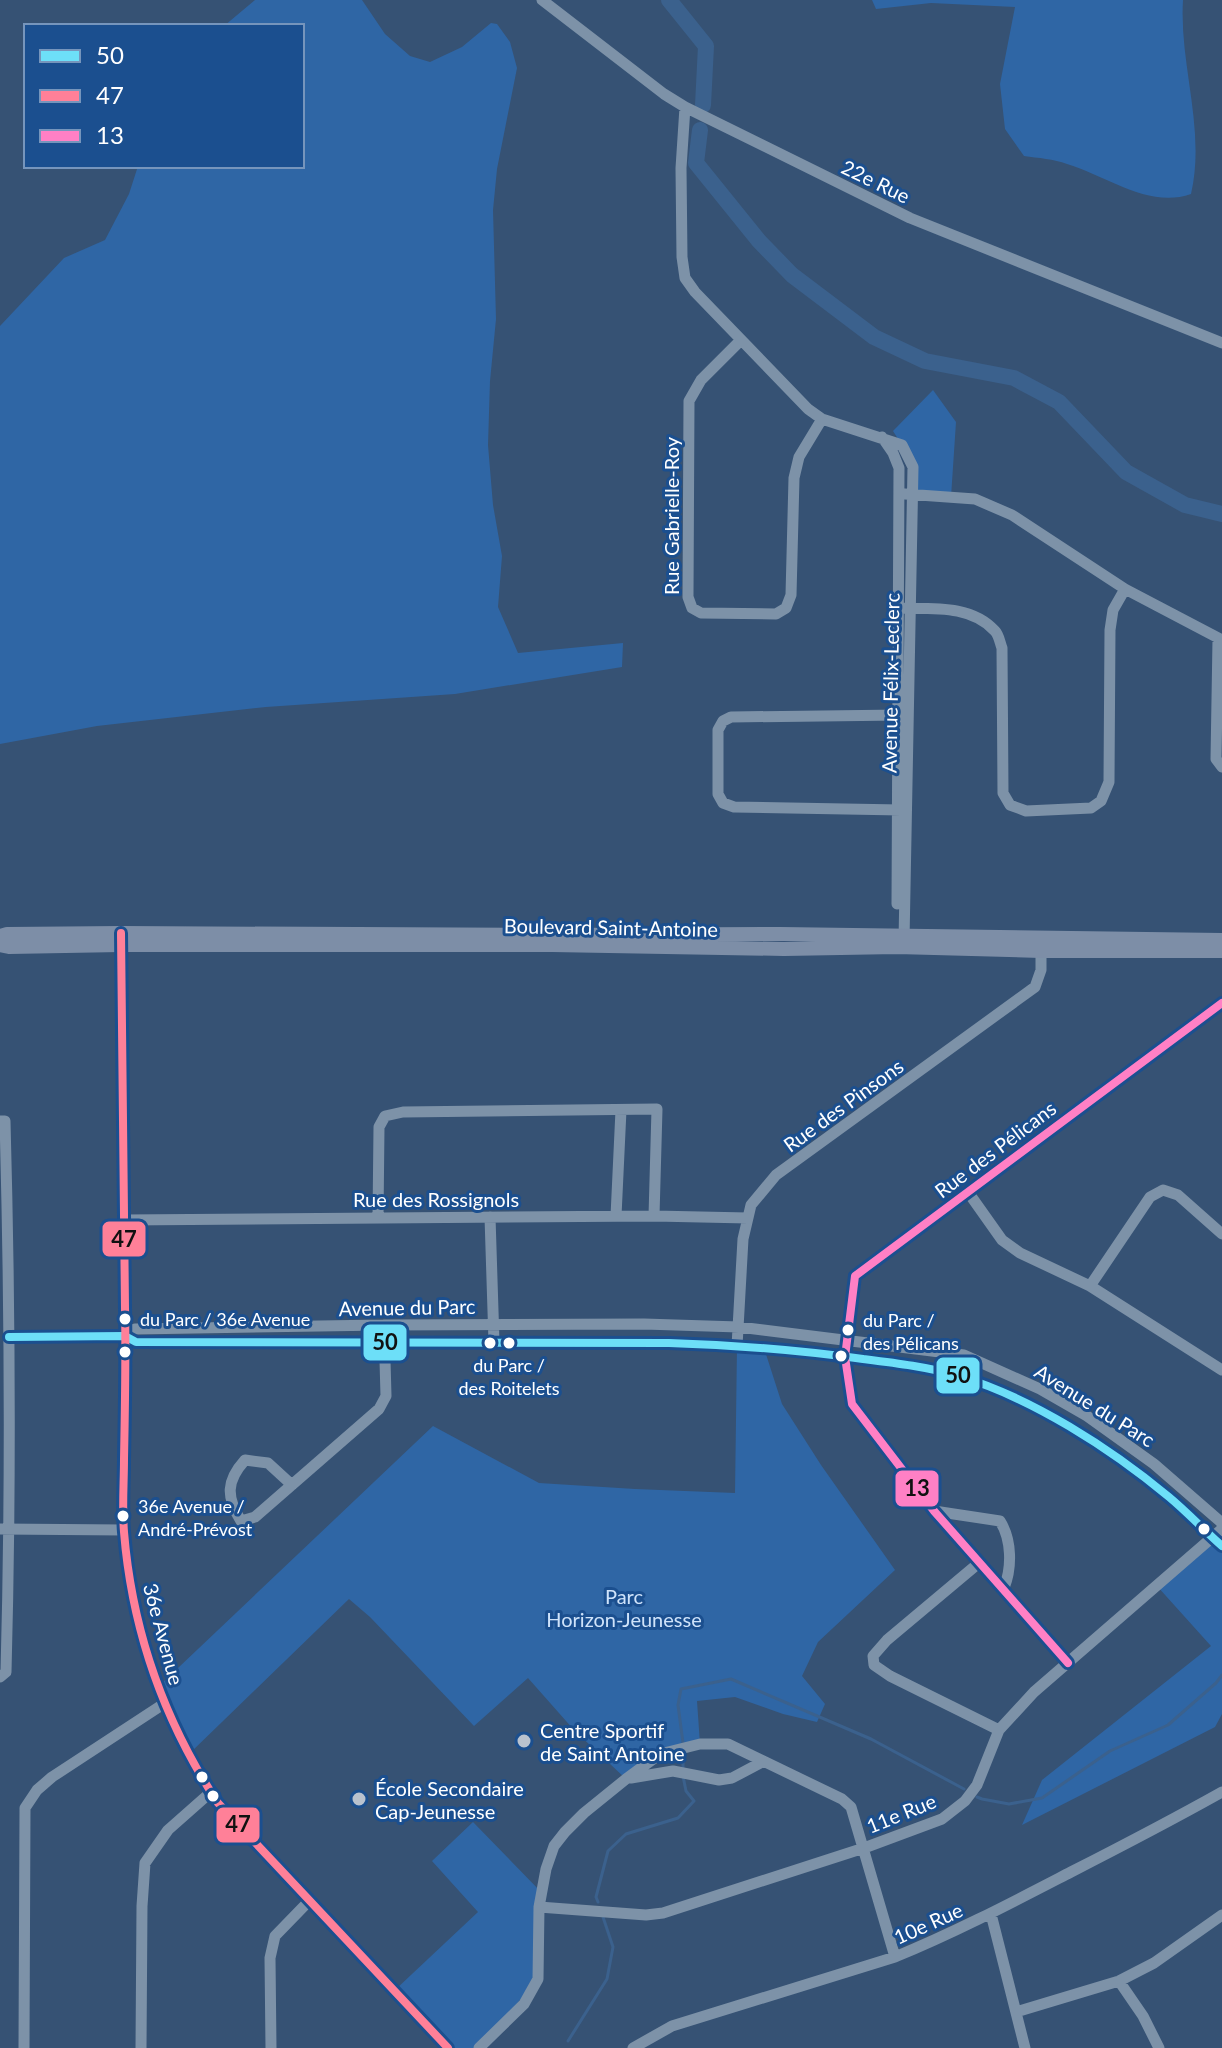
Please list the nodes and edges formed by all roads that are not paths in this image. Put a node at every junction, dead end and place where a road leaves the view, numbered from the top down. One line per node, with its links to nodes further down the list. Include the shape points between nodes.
1 (542, 0): 2 (street, 22e Rue)
2 (685, 107): 3 (street, Avenue Félix-Leclerc, via 685,278); 4 (street, 22e Rue, via 910,218)
3 (741, 340): 5 (street, Avenue Félix-Leclerc); 5 (street, Rue Gabrielle-Roy, via 701,380 689,401 692,608 701,613 776,614 786,608 791,595 794,478 799,457)
4 (1222, 343)
5 (822, 419): 6 (street, Avenue Félix-Leclerc)
6 (882, 437): 7 (street, Avenue Félix-Leclerc, via 899,468); 8 (street, Avenue Félix-Leclerc, via 902,445 913,467)
7 (899, 493): 8 (street); 10 (street, Avenue Félix-Leclerc)
8 (912, 494): 9 (street, via 975,499 1012,515); 10 (street, Avenue Félix-Leclerc)
9 (1125, 589): 10 (street, via 1113,610 1110,630 1109,782 1101,801 1091,808 1026,811 1010,805 1003,793 1002,648 996,632 956,610); 11 (street)
10 (903, 608): 12 (street, Avenue Félix-Leclerc)
11 (1220, 639): 13 (street, via 1216,759)
12 (902, 715): 14 (street, Avenue Félix-Leclerc); 14 (street, via 731,717 718,730 718,794 723,803)
13 (1222, 767)
14 (901, 810): 18 (street, Avenue Félix-Leclerc)
15 (0, 936): 16 (main road, Boulevard Saint-Antoine)
16 (121, 939): 18 (main road, Boulevard Saint-Antoine); 20 (main road, Boulevard Saint-Antoine); 32 (street, 36e Avenue)
17 (1222, 940): 19 (main road, Boulevard Saint-Antoine)
18 (900, 942): 19 (main road, Boulevard Saint-Antoine)
19 (1041, 944): 21 (main road, Boulevard Saint-Antoine); 30 (street, Rue des Pinsons, via 1035,987 776,1175 751,1205)
20 (0, 945)
21 (1222, 951)
22 (1222, 1003): 25 (street, Rue des Pélicans)
23 (621, 1110): 26 (street); 27 (street, via 657,1109); 29 (street, via 385,1116 379,1127)
24 (3, 1121): 31 (street)
25 (968, 1192): 34 (street, via 1002,1240); 42 (street, Rue des Pélicans, via 855,1276)
26 (616, 1216): 27 (street, Rue des Rossignols); 28 (street, Rue des Rossignols)
27 (654, 1216): 30 (street, Rue des Rossignols)
28 (490, 1217): 29 (street, Rue des Rossignols); 36 (street)
29 (378, 1218): 32 (street, Rue des Rossignols)
30 (748, 1218): 39 (street, Rue des Pinsons)
31 (4, 1220): 35 (street)
32 (124, 1220): 40 (street, 36e Avenue)
33 (1222, 1234): 34 (street, via 1178,1195 1163,1190 1150,1197)
34 (1090, 1286): 48 (street)
35 (4, 1321): 41 (street)
36 (494, 1324): 37 (street, Avenue du Parc); 38 (street, Avenue du Parc); 44 (street)
37 (644, 1324): 39 (street, Avenue du Parc); 45 (street)
38 (384, 1325): 40 (street, Avenue du Parc, via 135,1329); 43 (street)
39 (739, 1327): 42 (street, Avenue du Parc); 46 (street, Rue des Pinsons)
40 (125, 1336): 41 (street, Avenue du Parc); 43 (street, Avenue du Parc, via 136,1342); 54 (street, 36e Avenue)
41 (9, 1337): 49 (street)
42 (846, 1341): 47 (street, Rue des Pélicans); 52 (street, Avenue du Parc, via 964,1355 1040,1389 1154,1464)
43 (385, 1342): 44 (street, Avenue du Parc); 50 (street, via 386,1396 379,1409)
44 (494, 1342): 45 (street, Avenue du Parc)
45 (642, 1343): 46 (street, Avenue du Parc)
46 (737, 1346): 47 (street, Avenue du Parc)
47 (845, 1357): 51 (street, Rue des Pélicans, via 852,1404); 55 (street, Avenue du Parc, via 958,1376 1030,1406 1106,1449 1171,1498)
48 (1222, 1369)
49 (5, 1422): 53 (street)
50 (292, 1485): 50 (street, via 255,1517 241,1521 234,1510 233,1474 245,1460 268,1463)
51 (934, 1511): 56 (street, Rue des Pélicans); 57 (street, via 1000,1521 1007,1532 1009,1575)
52 (1222, 1526): 55 (street, 11e Rue)
53 (5, 1529): 54 (street); 59 (street, via 6,1672)
54 (124, 1530): 60 (street, 36e Avenue, via 134,1607)
55 (1217, 1542): 58 (street, 11e Rue)
56 (980, 1562): 57 (street, Rue des Pélicans); 61 (street, via 887,1640 873,1656 874,1665)
57 (1004, 1588): 58 (street, Rue des Pélicans)
58 (1068, 1663): 61 (street, 11e Rue)
59 (0, 1677)
60 (165, 1703): 64 (street, 36e Avenue); 75 (street, via 52,1777 25,1808)
61 (999, 1730): 66 (street, 11e Rue, via 965,1801 942,1819)
62 (762, 1762): 63 (street, via 719,1780 673,1771); 63 (street, via 728,1744 700,1744 660,1754); 66 (street, via 842,1799 851,1807)
63 (626, 1779): 68 (street, via 554,1846)
64 (211, 1792): 67 (street, 36e Avenue); 76 (street, via 168,1830 145,1863)
65 (1222, 1792): 69 (street, 10e Rue)
66 (864, 1848): 68 (street, 11e Rue, via 663,1913); 71 (street)
67 (309, 1901): 74 (street, via 275,1936 270,1958); 77 (street, 36e Avenue)
68 (539, 1907): 78 (street, via 538,1979 524,2004)
69 (991, 1914): 71 (street, 10e Rue); 73 (street)
70 (1222, 1915): 72 (street)
71 (895, 1957): 79 (street, 10e Rue, via 672,2026)
72 (1119, 1981): 73 (street); 81 (street)
73 (1016, 2012): 80 (street)
74 (274, 2047)
75 (24, 2048)
76 (141, 2048)
77 (448, 2048)
78 (479, 2048)
79 (633, 2048)
80 (1025, 2048)
81 (1159, 2048)

